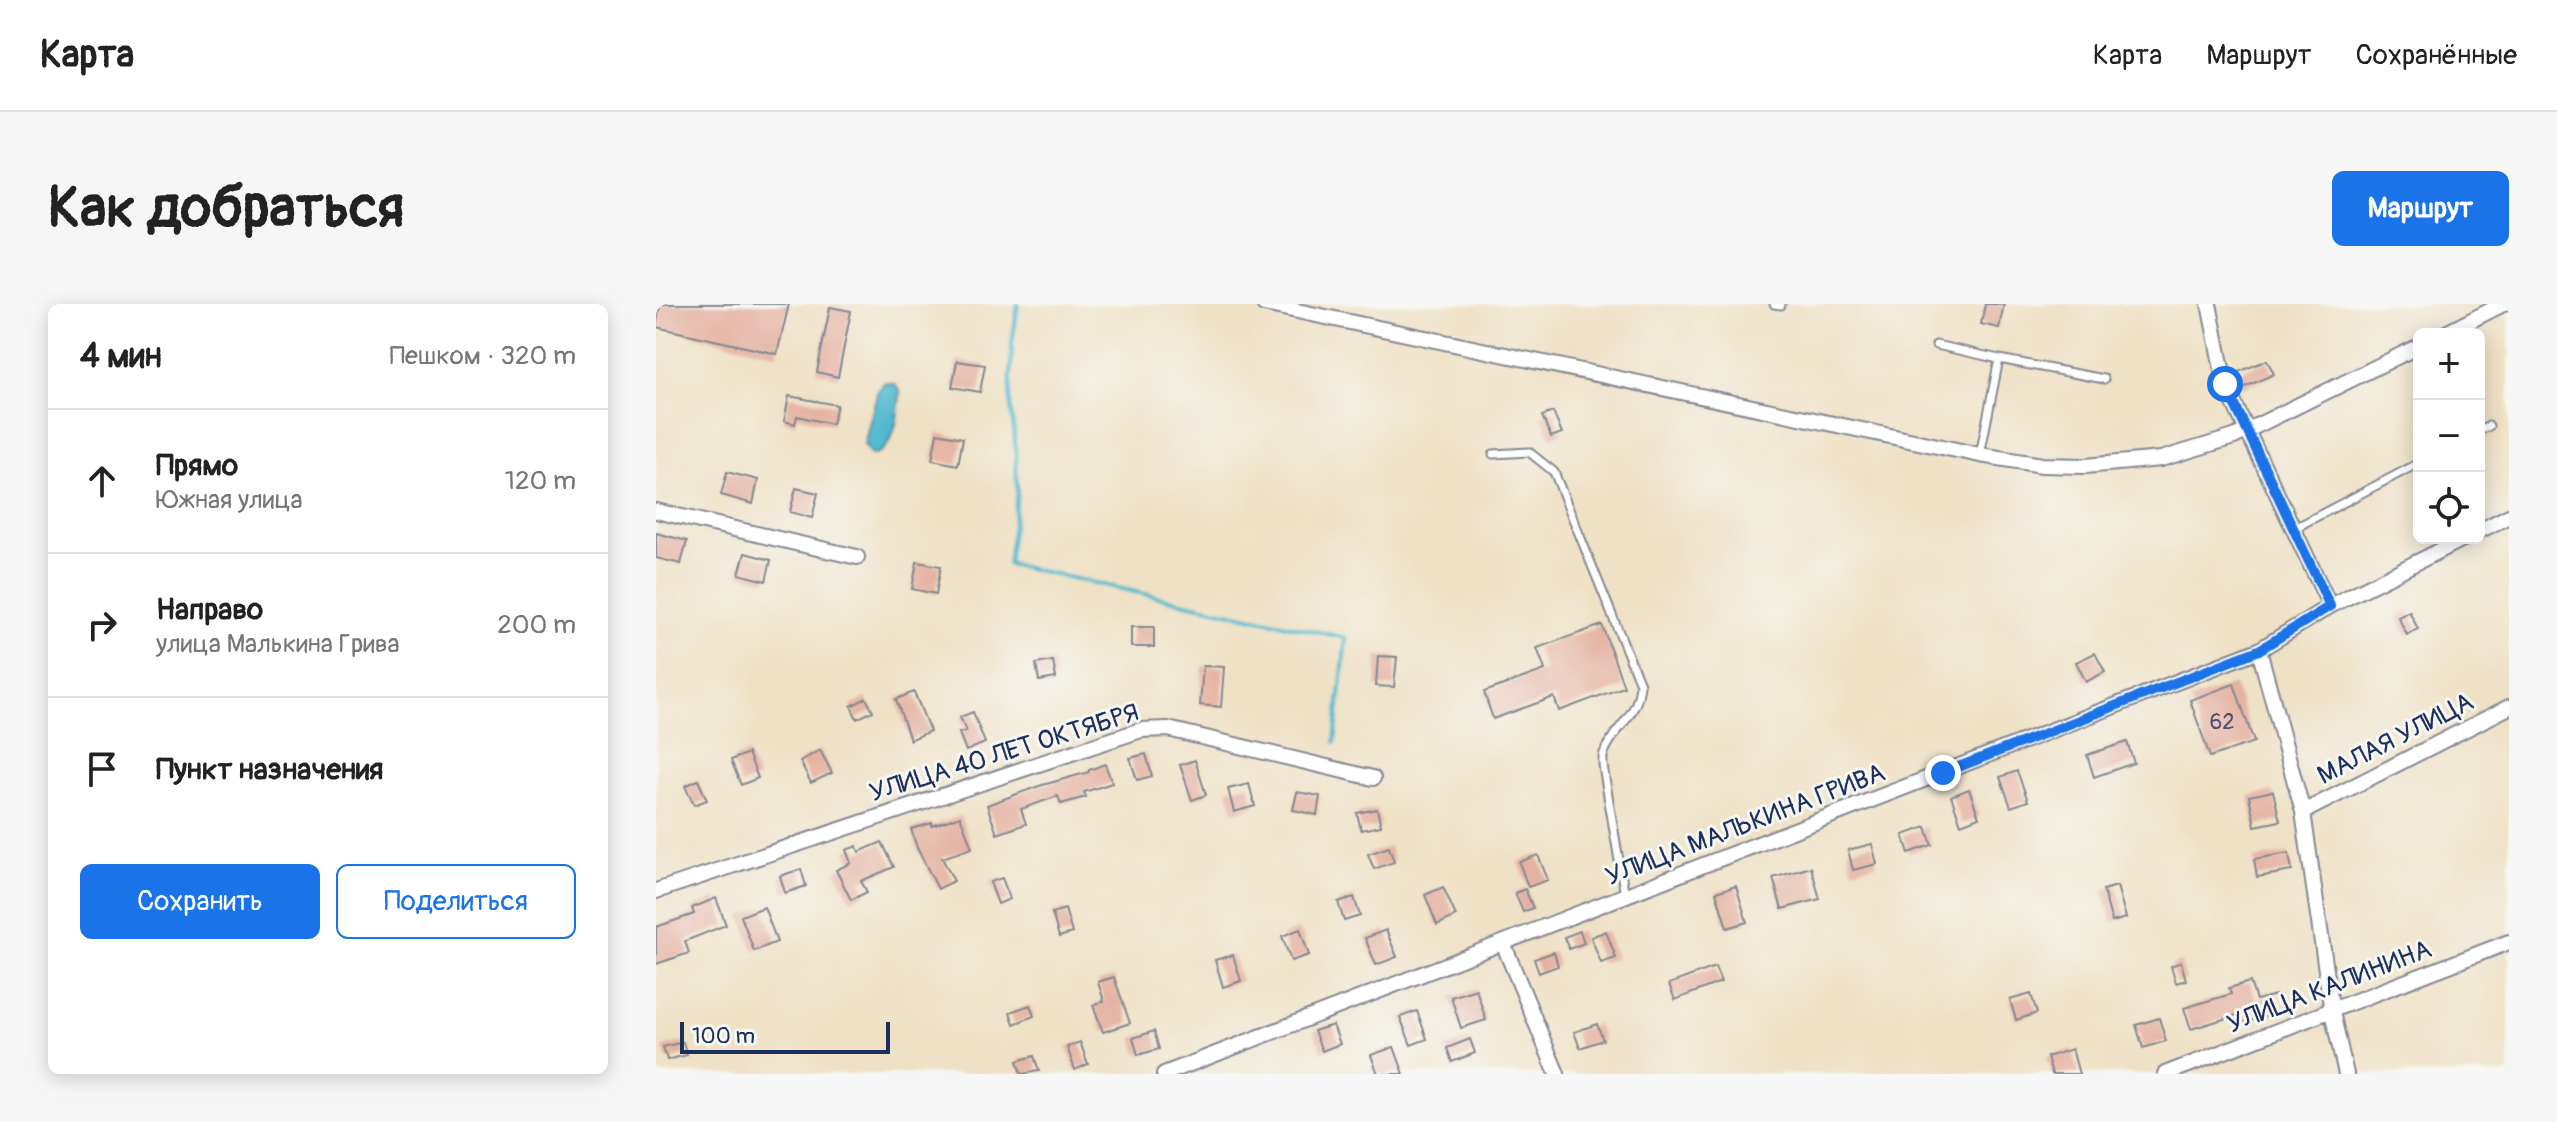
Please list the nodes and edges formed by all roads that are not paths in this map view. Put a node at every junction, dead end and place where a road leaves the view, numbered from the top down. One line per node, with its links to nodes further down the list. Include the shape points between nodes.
1 (1264, 304): 15 (street)
2 (1774, 304): 5 (lane)
3 (2209, 304): 13 (street, via 2225,384)
4 (2503, 304): 6 (street)
5 (1781, 305)
6 (2456, 328)
7 (1936, 345): 9 (lane)
8 (2413, 349): 13 (street)
9 (1999, 359): 10 (lane); 15 (lane)
10 (2104, 379)
11 (2489, 426): 12 (lane)
12 (2485, 428)
13 (2246, 432): 15 (street, via 2161,459 2085,466); 20 (street)
14 (1493, 454): 29 (lane, via 1529,452 1554,472 1640,684 1632,715 1603,754)
15 (1980, 455)
16 (2413, 466): 20 (lane)
17 (656, 511): 22 (street)
18 (2509, 516): 19 (street)
19 (2485, 528)
20 (2293, 529): 23 (street)
21 (2453, 544): 23 (street, УЛИЦА МАЛЬКИНА ГРИВА)
22 (857, 557)
23 (2330, 606): 24 (street, УЛИЦА МАЛЬКИНА ГРИВА)
24 (2259, 650): 27 (street); 29 (street, УЛИЦА МАЛЬКИНА ГРИВА)
25 (2509, 707): 27 (street, МАЛАЯ УЛИЦА)
26 (1373, 778): 28 (street, УЛИЦА 40 ЛЕТ ОКТЯБРЯ, via 1168,729 1141,730)
27 (2303, 812): 32 (street)
28 (656, 891)
29 (1625, 896): 31 (street, УЛИЦА МАЛЬКИНА ГРИВА)
30 (2509, 942): 32 (street, УЛИЦА КАЛИНИНА)
31 (1503, 943): 33 (street, УЛИЦА МАЛЬКИНА ГРИВА); 34 (street)
32 (2332, 1012): 35 (street, УЛИЦА КАЛИНИНА); 36 (street)
33 (1164, 1074)
34 (1557, 1074)
35 (2165, 1074)
36 (2346, 1074)

